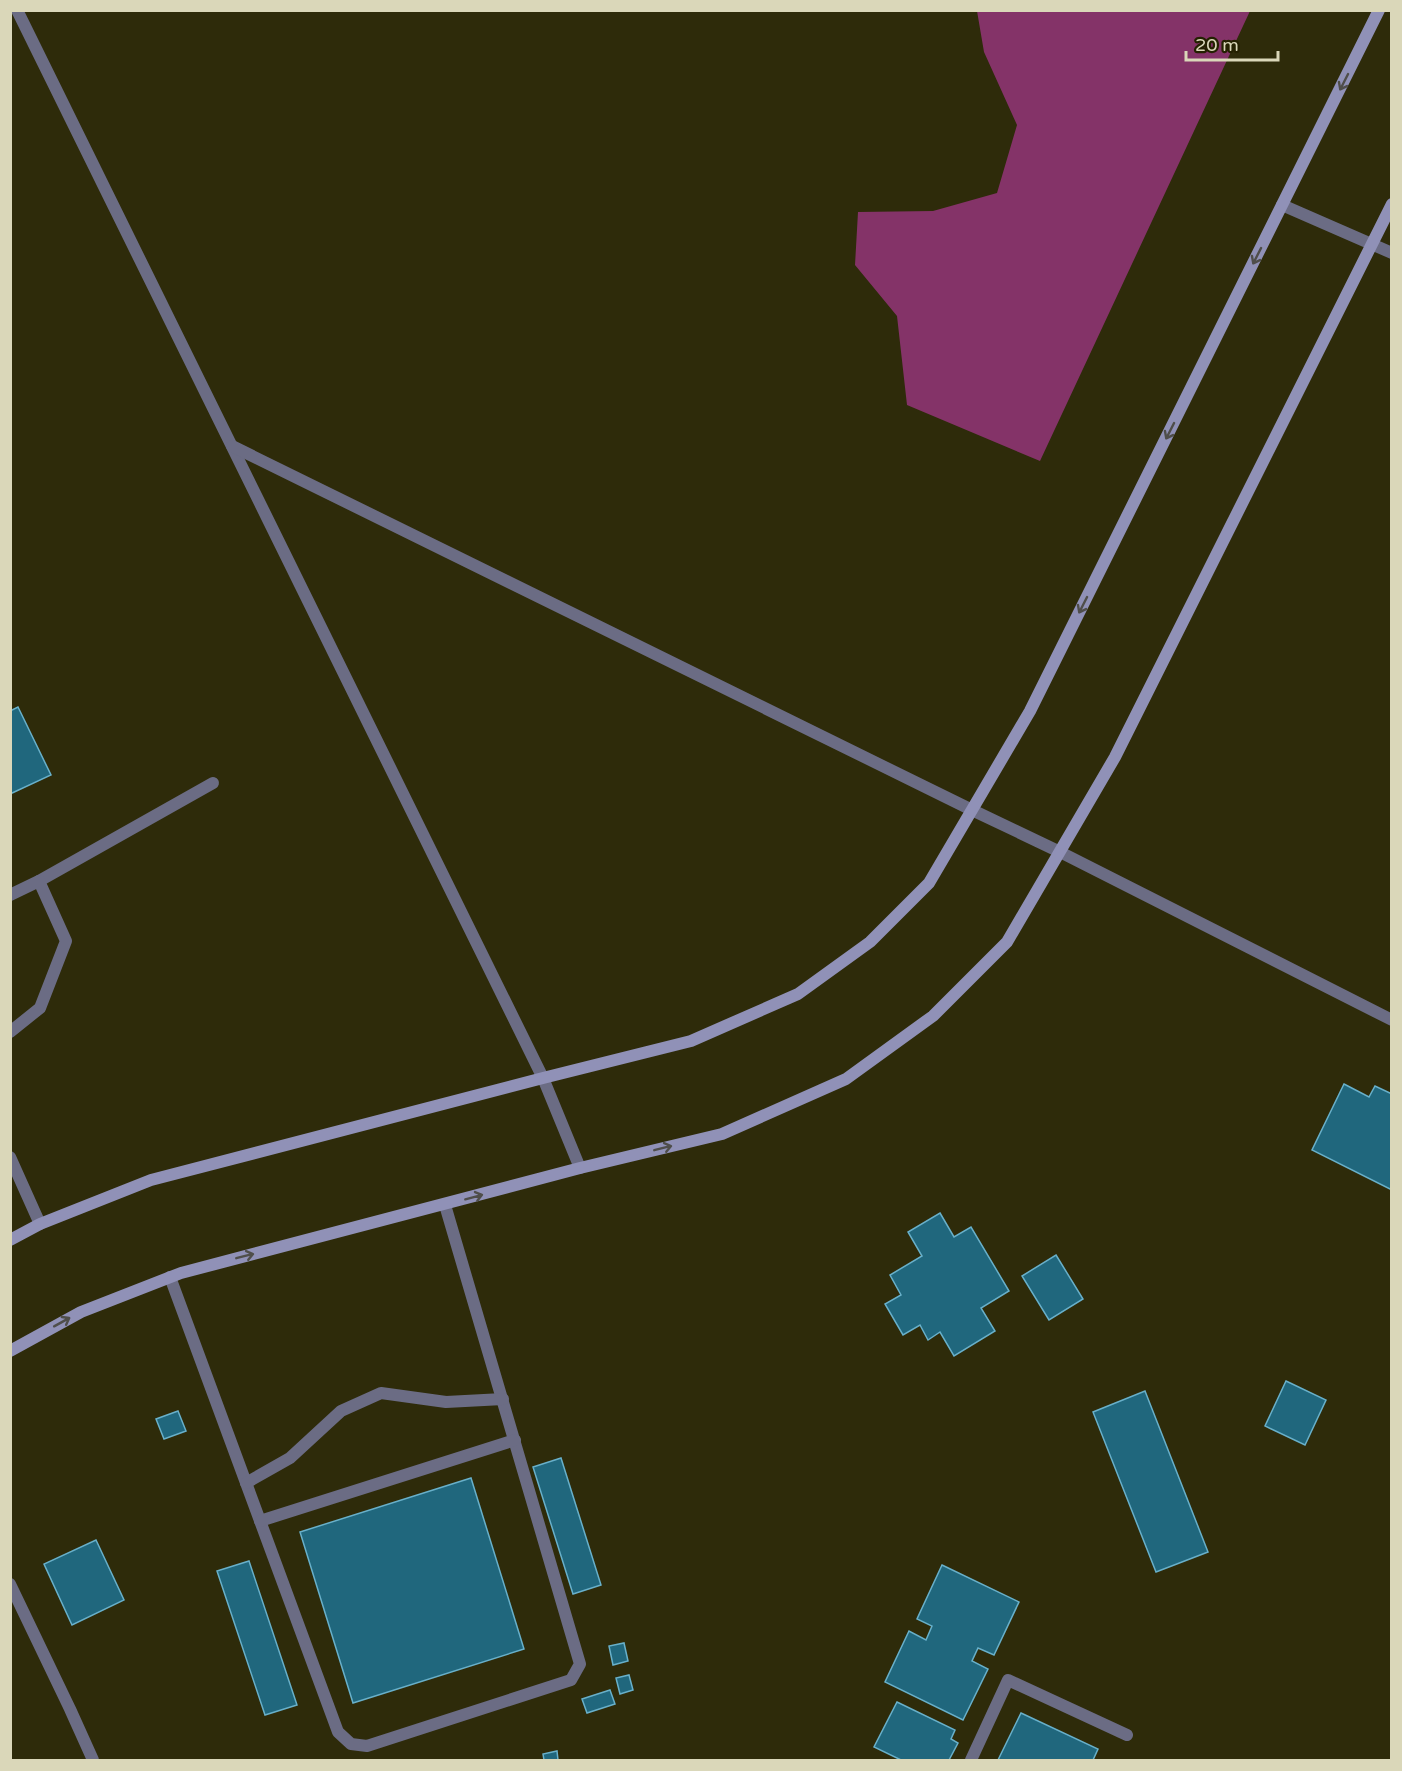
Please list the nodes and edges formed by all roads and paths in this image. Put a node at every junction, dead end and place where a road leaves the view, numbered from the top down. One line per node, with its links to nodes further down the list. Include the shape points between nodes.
1 (17, 10): 7 (street)
2 (1379, 10): 4 (street, one-way to 4)
3 (1392, 204): 5 (street)
4 (1282, 205): 5 (street); 9 (street, one-way to 9, via 1030,711)
5 (1372, 243): 6 (street); 10 (street, via 1115,757)
6 (1392, 253)
7 (232, 446): 9 (street); 15 (street)
8 (213, 783): 11 (street)
9 (972, 810): 10 (street); 15 (street, via 929,883 870,942 798,994 692,1041)
10 (1060, 852): 13 (street); 17 (street, one-way to 10, via 722,1134 846,1079 933,1016 1007,942)
11 (39, 881): 12 (street); 14 (street, via 66,941 40,1008)
12 (10, 895)
13 (1392, 1020)
14 (10, 1032)
15 (543, 1078): 17 (street); 19 (street, via 151,1180)
16 (10, 1157): 19 (street)
17 (580, 1168): 18 (street, one-way to 17)
18 (445, 1205): 21 (street, one-way to 18); 23 (street)
19 (40, 1224): 20 (street)
20 (10, 1240)
21 (170, 1277): 22 (street, one-way to 21, via 81,1312); 25 (street)
22 (10, 1351)
23 (502, 1398): 24 (street); 25 (street, via 446,1402 381,1393 340,1411 290,1458)
24 (515, 1440): 26 (street); 26 (street, via 580,1664 571,1680 367,1746 351,1744 338,1732)
25 (246, 1483): 26 (street)
26 (260, 1521)
27 (10, 1584): 29 (street)
28 (1127, 1735): 30 (street, via 1008,1680)
29 (93, 1761)
30 (971, 1761)

